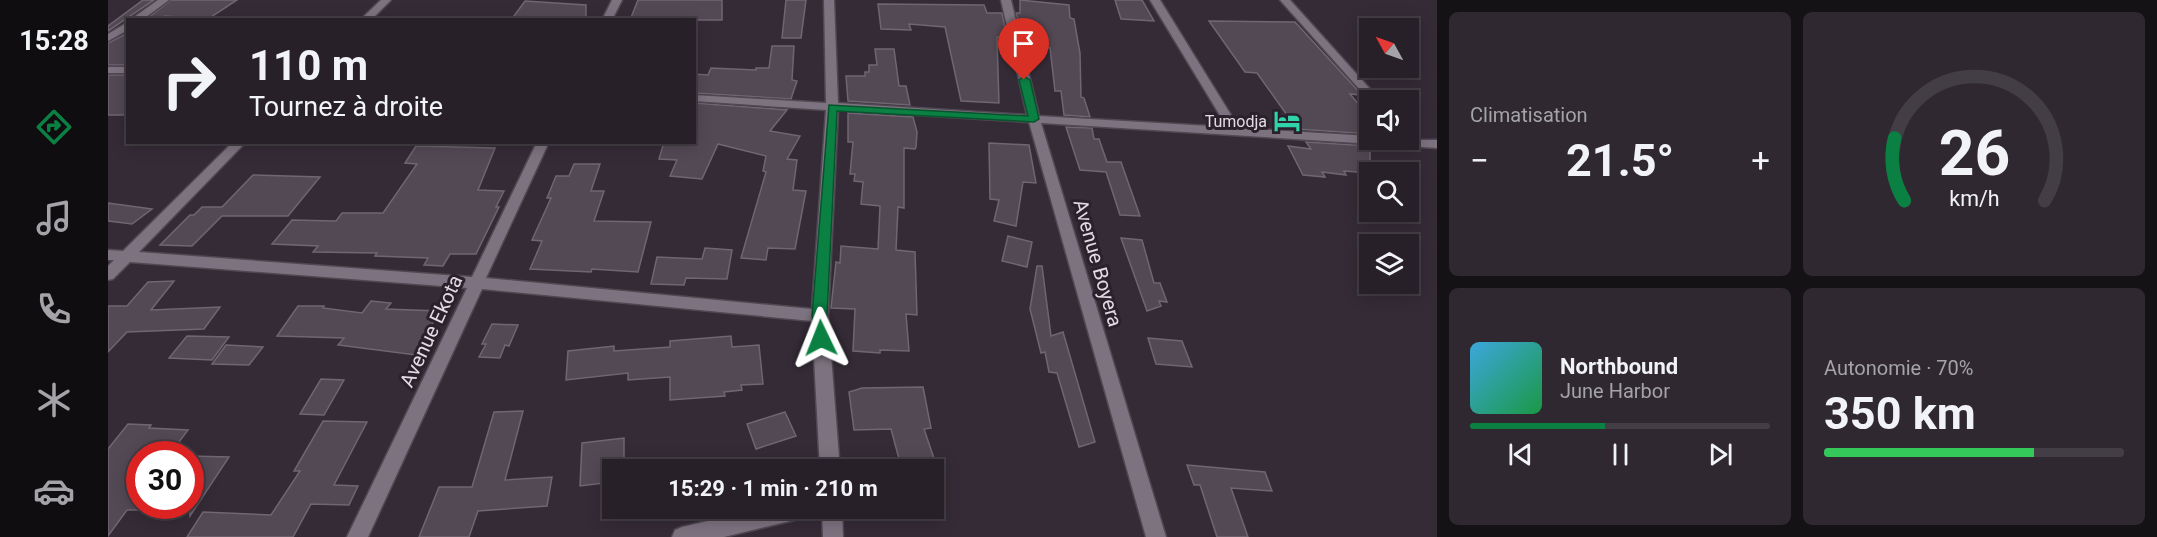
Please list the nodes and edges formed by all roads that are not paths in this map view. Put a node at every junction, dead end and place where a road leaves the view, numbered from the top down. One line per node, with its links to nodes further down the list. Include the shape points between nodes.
1 (164, 0): 8 (street)
2 (386, 0): 9 (street)
3 (618, 0): 10 (street)
4 (829, 0): 17 (street)
5 (1006, 0): 18 (street, Avenue Boyera)
6 (1155, 0): 19 (street)
7 (1285, 0): 15 (street)
8 (138, 18)
9 (367, 18)
10 (608, 18)
11 (126, 26): 12 (street)
12 (108, 38)
13 (108, 70): 14 (street)
14 (126, 70)
15 (1366, 90)
16 (696, 98): 17 (street)
17 (832, 107): 18 (street); 29 (street)
18 (1034, 119): 19 (street); 36 (street, Avenue Boyera)
19 (1236, 133): 20 (street)
20 (1359, 138)
21 (1419, 141): 24 (street)
22 (238, 144): 26 (street)
23 (542, 144): 28 (street, Avenue Ekota)
24 (1437, 144)
25 (108, 255): 26 (street)
26 (127, 256): 27 (street); 28 (street)
27 (108, 275)
28 (477, 283): 29 (street); 33 (street, Avenue Ekota)
29 (820, 316): 30 (street)
30 (829, 459)
31 (760, 519): 34 (street)
32 (832, 519): 35 (street)
33 (357, 537)
34 (682, 537)
35 (832, 537)
36 (1156, 537)

